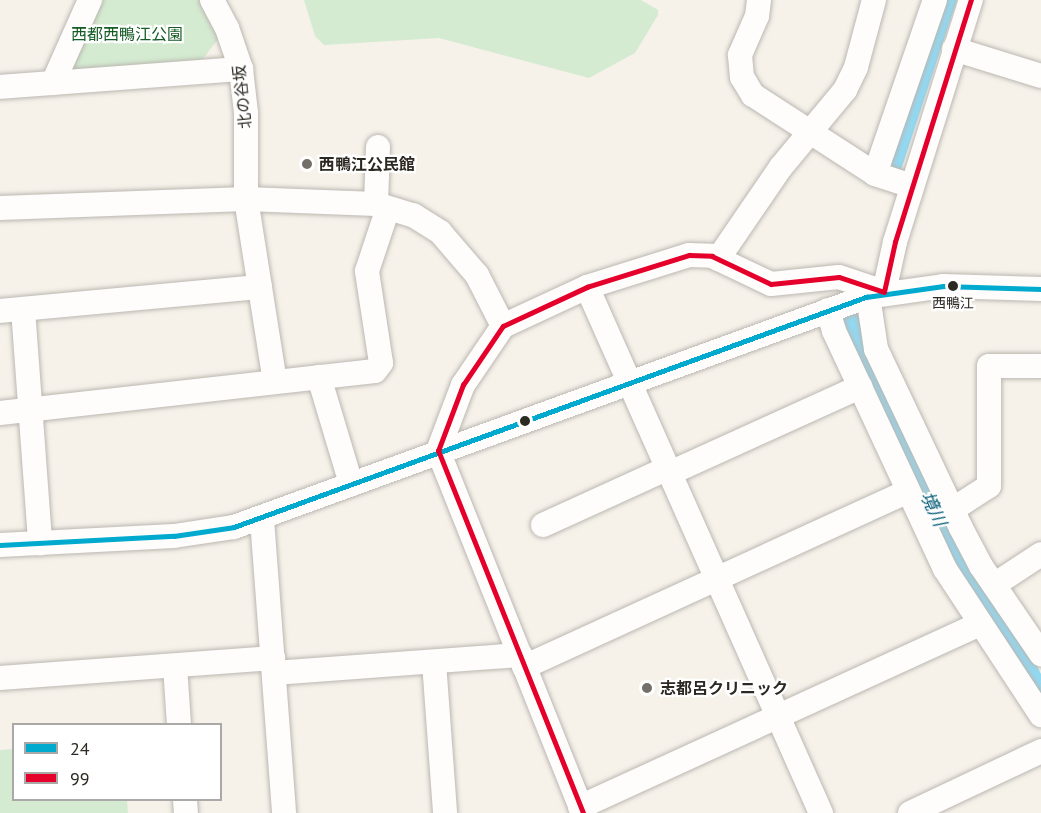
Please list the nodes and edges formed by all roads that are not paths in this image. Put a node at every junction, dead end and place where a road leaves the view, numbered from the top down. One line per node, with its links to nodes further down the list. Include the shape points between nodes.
1 (90, 0): 10 (street)
2 (212, 0): 8 (street, 北の谷坂)
3 (759, 0): 12 (street, via 757,16 740,55 741,77 764,105)
4 (874, 0): 12 (street, via 851,79)
5 (935, 0): 14 (street)
6 (971, 0): 7 (street)
7 (954, 49): 9 (street); 15 (street)
8 (241, 69): 10 (street); 16 (street, 北の谷坂, via 246,113)
9 (1041, 76)
10 (53, 83): 11 (street)
11 (0, 87)
12 (808, 132): 14 (street); 19 (street)
13 (378, 147): 17 (street)
14 (875, 174): 15 (street)
15 (912, 186): 23 (street)
16 (246, 199): 17 (street); 18 (street); 20 (street, 北の谷坂)
17 (382, 206): 25 (street, via 413,215 440,232 477,275); 27 (street, via 367,271 381,363 375,371)
18 (0, 208)
19 (718, 259): 21 (street, via 689,255); 23 (street, via 771,284 839,277)
20 (260, 287): 24 (street); 29 (street, 北の谷坂)
21 (587, 287): 25 (street); 28 (street)
22 (1041, 289): 23 (street, via 971,285)
23 (858, 300): 28 (street); 30 (street); 37 (street, via 876,349)
24 (11, 310): 31 (street)
25 (503, 326): 33 (street, via 463,385)
26 (1041, 366): 37 (street, via 988,366 988,486)
27 (319, 377): 29 (street); 35 (street)
28 (630, 380): 33 (street); 34 (street)
29 (274, 382): 31 (street)
30 (860, 387): 34 (street); 36 (street)
31 (30, 409): 32 (street); 40 (street)
32 (0, 413)
33 (438, 451): 35 (street); 47 (street)
34 (669, 471): 39 (street); 43 (street)
35 (351, 484): 38 (street)
36 (908, 491): 43 (street); 45 (street, via 945,569)
37 (952, 510): 44 (street)
38 (262, 519): 40 (street, via 174,536); 50 (street)
39 (543, 525)
40 (40, 543): 41 (street)
41 (0, 545)
42 (1041, 554): 44 (street)
43 (716, 579): 47 (street); 53 (street)
44 (994, 585): 46 (street)
45 (980, 624): 52 (street); 53 (street)
46 (1041, 654)
47 (522, 661): 48 (street); 56 (street)
48 (434, 662): 50 (street); 58 (street)
49 (175, 666): 50 (street); 51 (street); 54 (street)
50 (273, 666): 57 (street)
51 (0, 678)
52 (1041, 715)
53 (778, 717): 56 (street); 59 (street)
54 (179, 723)
55 (1041, 751): 60 (street)
56 (582, 810)
57 (284, 813)
58 (445, 813)
59 (821, 813)
60 (910, 813)

